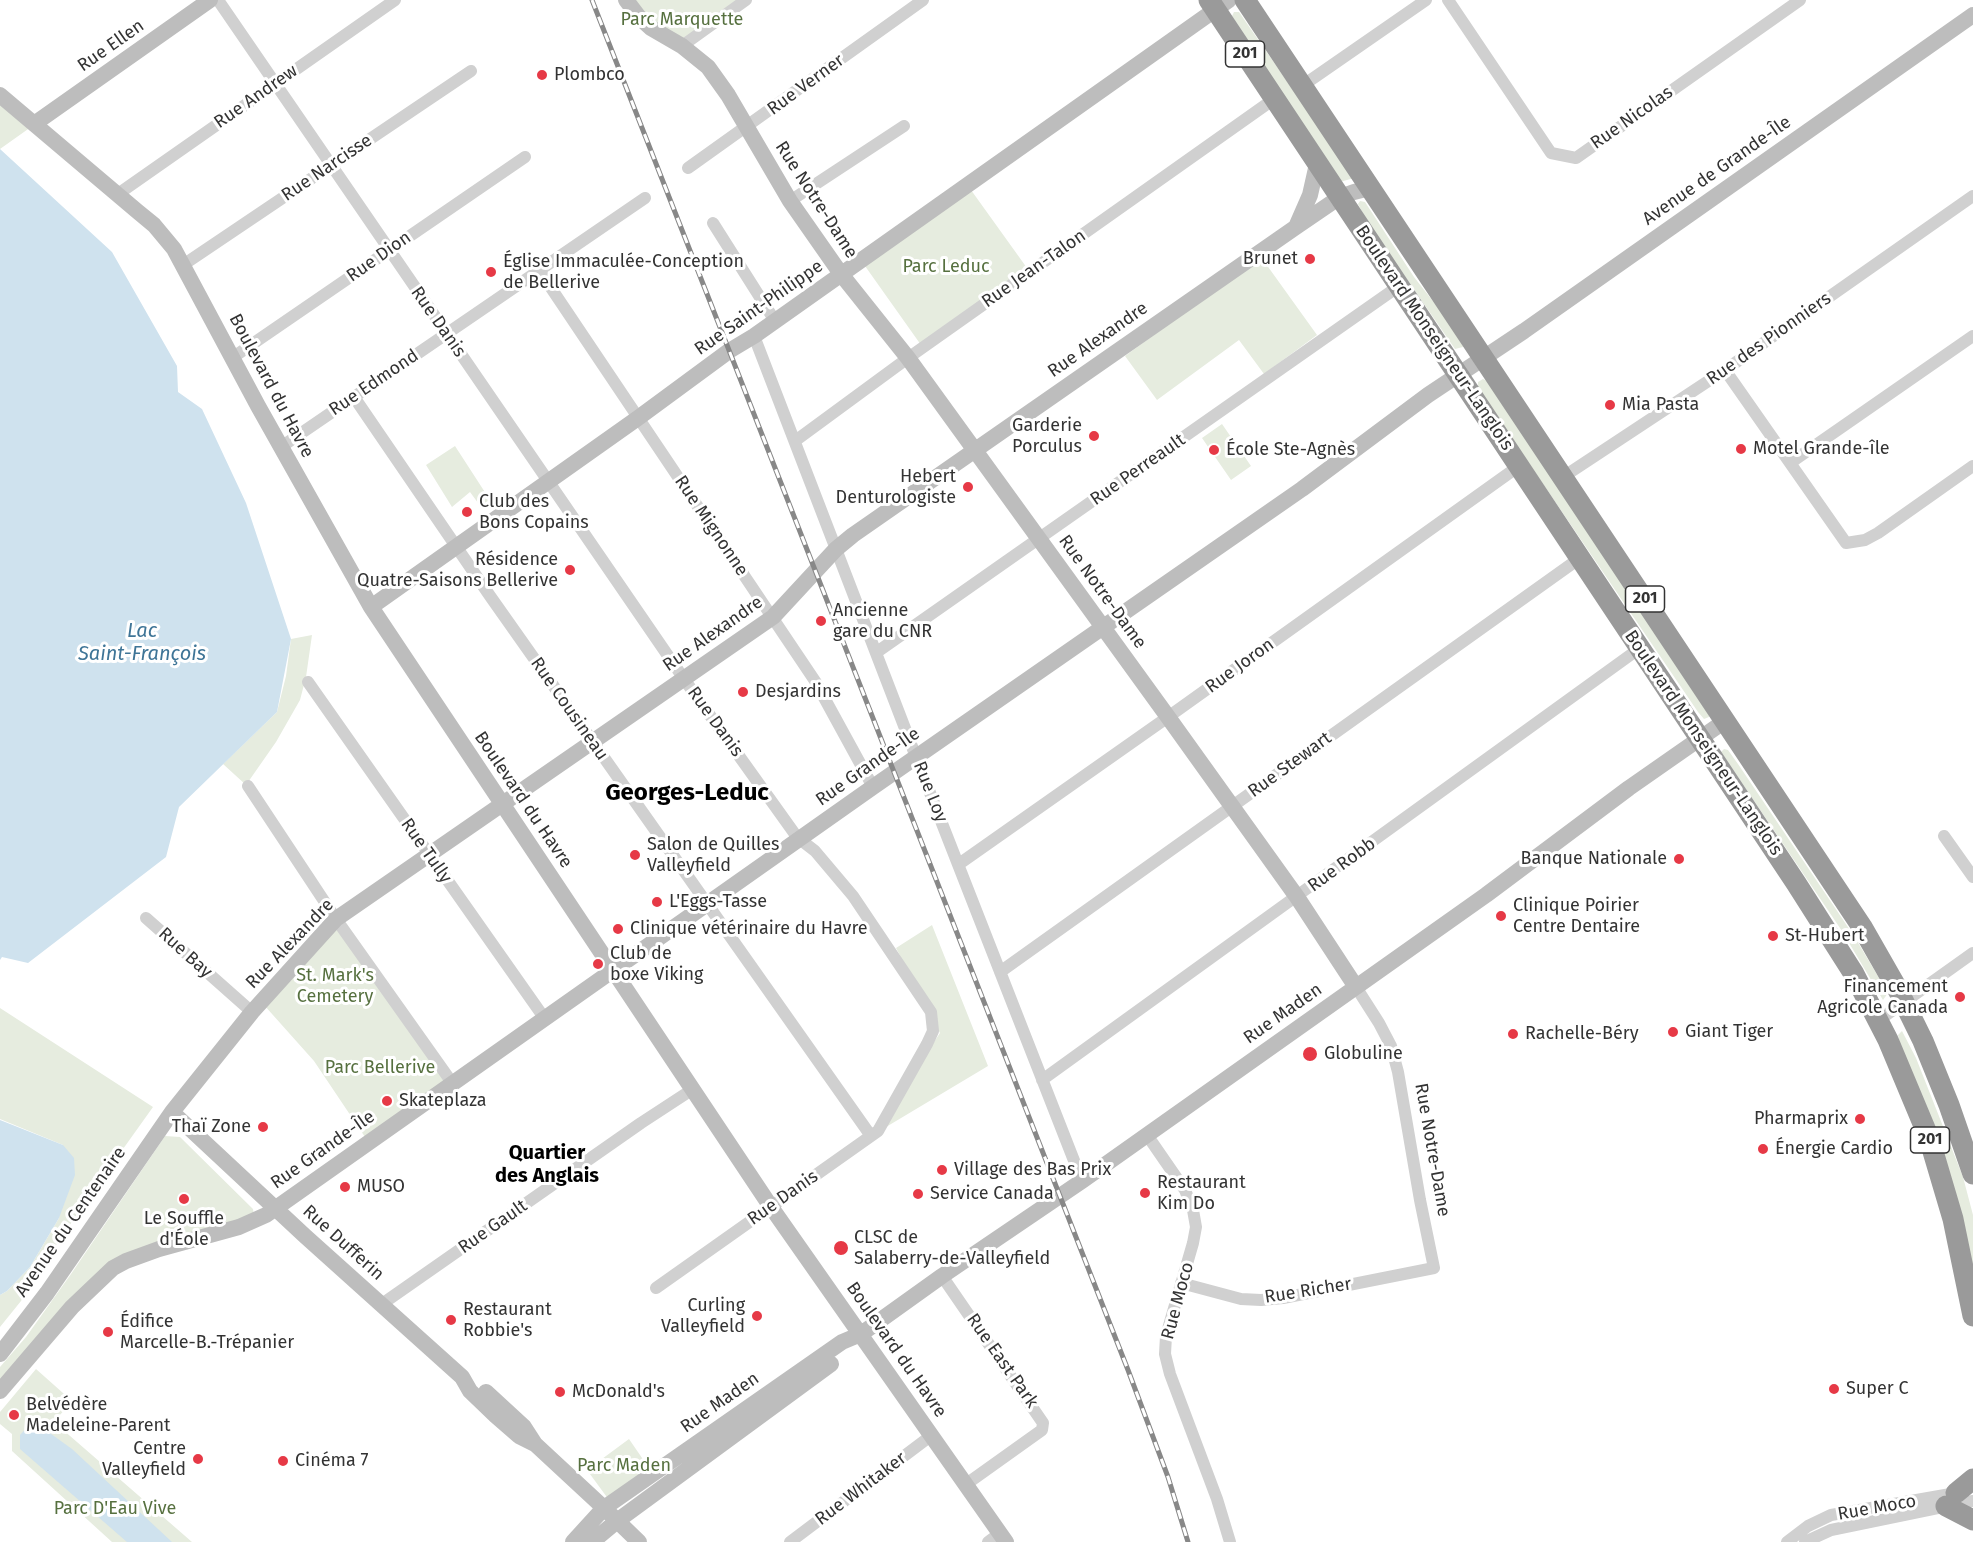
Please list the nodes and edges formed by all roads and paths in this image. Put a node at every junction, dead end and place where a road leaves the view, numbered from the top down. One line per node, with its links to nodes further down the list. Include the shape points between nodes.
1 (210, 0): 19 (street, Rue Ellen)
2 (218, 0): 15 (street, Rue Danis)
3 (395, 0): 15 (street, Rue Andrew)
4 (626, 0): 13 (street, Rue Notre-Dame, via 651,28)
5 (746, 0): 13 (street)
6 (923, 0): 21 (street, Rue Verner)
7 (1245, 0): 16 (highway, Boulevard Monseigneur-Langlois / 201)
8 (1426, 0): 16 (street)
9 (1448, 0): 10 (street, Rue Nicolas, via 1551,153 1576,158)
10 (1800, 0)
11 (1218, 3): 18 (highway, Boulevard Monseigneur-Langlois / 201); 37 (street, Rue Saint-Philippe)
12 (1973, 15): 45 (street, Avenue de Grande-Île)
13 (682, 46): 21 (street, Rue Notre-Dame, via 708,67)
14 (471, 71): 24 (street, Rue Narcisse)
15 (275, 84): 24 (street, Rue Danis); 27 (street, Rue Andrew)
16 (1302, 86): 26 (highway, Boulevard Monseigneur-Langlois / 201)
17 (0, 95): 19 (street, Boulevard du Havre)
18 (1274, 99): 23 (highway, Boulevard Monseigneur-Langlois / 201); 44 (street, Rue Jean-Talon)
19 (34, 124): 27 (street, Boulevard du Havre)
20 (904, 126): 31 (street)
21 (746, 128): 25 (street, Rue Verner); 31 (street, Rue Notre-Dame)
22 (525, 157): 34 (street, Rue Dion)
23 (1317, 164): 29 (highway, Boulevard Monseigneur-Langlois / 201); 33 (street, via 1310,195)
24 (331, 166): 34 (street, Rue Danis); 35 (street, Rue Narcisse)
25 (688, 168)
26 (1370, 189): 29 (street, Rue Alexandre); 45 (highway, Boulevard Monseigneur-Langlois / 201)
27 (118, 194): 35 (street, Boulevard du Havre, via 154,225)
28 (1973, 196): 46 (street, Rue des Pionniers)
29 (1340, 197): 33 (street, Rue Alexandre); 38 (highway, Boulevard Monseigneur-Langlois / 201)
30 (645, 198): 36 (street, Rue Edmond)
31 (790, 201): 37 (street, Rue Notre-Dame)
32 (713, 223): 39 (street)
33 (1296, 227): 52 (street, Rue Alexandre)
34 (388, 250): 40 (street, Rue Danis); 43 (street, Rue Dion)
35 (183, 266): 43 (street, Boulevard du Havre)
36 (539, 270): 40 (street, Rue Edmond); 49 (street, Rue Mignonne)
37 (841, 274): 39 (street, Rue Saint-Philippe); 44 (street, Rue Notre-Dame)
38 (1399, 286): 47 (highway, Boulevard Monseigneur-Langlois / 201); 58 (street, Rue Perreault)
39 (775, 321): 41 (street, Rue Saint-Philippe)
40 (446, 334): 48 (street, Rue Edmond); 57 (street, Rue Danis)
41 (754, 336): 49 (street, Rue Saint-Philippe); 50 (street, Rue Loy)
42 (1973, 336): 53 (street)
43 (232, 358): 51 (street, Boulevard du Havre)
44 (908, 358): 50 (street, Rue Jean-Talon); 52 (street, Rue Notre-Dame)
45 (1484, 359): 47 (street, Rue Grande-Île); 56 (highway, Boulevard Monseigneur-Langlois / 201)
46 (1725, 370): 53 (street); 56 (street, Rue des Pionniers)
47 (1458, 375): 54 (highway, Boulevard Monseigneur-Langlois / 201); 64 (street, Rue Grande-Île)
48 (354, 397): 51 (street, Rue Edmond); 59 (street, Rue Cousineau)
49 (638, 418): 57 (street, Rue Saint-Philippe); 63 (street, Rue Mignonne)
50 (795, 441): 60 (street, Rue Loy)
51 (281, 447): 62 (street, Boulevard du Havre)
52 (975, 451): 58 (street, Rue Notre-Dame); 60 (street, Rue Alexandre)
53 (1790, 463): 55 (street, via 1846,543 1878,533)
54 (1519, 466): 61 (highway, Boulevard Monseigneur-Langlois / 201); 69 (street, Rue Joron)
55 (1973, 466)
56 (1563, 477): 70 (highway, Boulevard Monseigneur-Langlois / 201)
57 (548, 482): 59 (street, Rue Saint-Philippe); 67 (street, Rue Danis)
58 (1039, 540): 64 (street, Rue Notre-Dame); 66 (street, Rue Perreault)
59 (456, 547): 62 (street, Rue Saint-Philippe); 72 (street, Rue Cousineau)
60 (836, 549): 63 (street, Rue Alexandre); 66 (street, Rue Loy)
61 (1580, 558): 65 (highway, Boulevard Monseigneur-Langlois / 201); 77 (street, Rue Stewart)
62 (371, 607): 76 (street, Boulevard du Havre)
63 (773, 617): 67 (street, Rue Alexandre); 75 (street, Rue Mignonne, via 815,681)
64 (1103, 627): 69 (street, Rue Notre-Dame); 73 (street, Rue Grande-Île)
65 (1640, 648): 71 (highway, Boulevard Monseigneur-Langlois / 201); 83 (street, Rue Robb)
66 (877, 652): 73 (street, Rue Loy)
67 (684, 679): 72 (street, Rue Alexandre); 79 (street, Rue Danis)
68 (308, 682): 80 (street, Rue Tully)
69 (1168, 717): 77 (street, Rue Notre-Dame); 81 (street, Rue Joron)
70 (1725, 722): 71 (street, Rue Maden); 91 (highway, Boulevard Monseigneur-Langlois / 201, via 1851,911)
71 (1700, 738): 90 (street, Rue Maden); 94 (highway, Boulevard Monseigneur-Langlois / 201, via 1831,936)
72 (592, 742): 76 (street, Rue Alexandre); 84 (street, Rue Cousineau)
73 (916, 757): 75 (street, Rue Grande-Île); 81 (street, Rue Loy)
74 (248, 786): 86 (street)
75 (873, 787): 79 (street, Rue Grande-Île)
76 (502, 804): 80 (street, Rue Alexandre); 88 (street, Boulevard du Havre)
77 (1233, 807): 83 (street, Rue Notre-Dame); 89 (street, Rue Stewart)
78 (1944, 836): 82 (street)
79 (800, 840): 84 (street, Rue Grande-Île); 100 (street, Rue Danis, via 815,851 853,896 927,1005 933,1021 927,1044 884,1122)
80 (429, 855): 86 (street, Rue Alexandre); 93 (street, Rue Tully)
81 (959, 864): 89 (street, Rue Loy)
82 (1973, 877)
83 (1297, 897): 90 (street, Rue Notre-Dame); 95 (street, Rue Robb)
84 (708, 904): 88 (street, Rue Grande-Île); 100 (street, Rue Cousineau)
85 (146, 918): 92 (street, Rue Bay)
86 (336, 919): 92 (street, Rue Alexandre); 96 (street)
87 (1973, 953): 91 (street)
88 (614, 971): 93 (street, Rue Grande-Île); 97 (street, Boulevard du Havre)
89 (1000, 972): 95 (street, Rue Loy)
90 (1356, 987): 99 (street, Rue Maden); 105 (street, Rue Notre-Dame, via 1391,1046)
91 (1904, 1002): 94 (street); 101 (highway, Boulevard Monseigneur-Langlois / 201, via 1942,1086)
92 (252, 1012): 98 (street, Rue Alexandre)
93 (545, 1019): 96 (street, Rue Grande-Île)
94 (1879, 1020): 110 (highway, Boulevard Monseigneur-Langlois / 201, via 1936,1160 1955,1227)
95 (1042, 1080): 102 (street, Rue Loy)
96 (453, 1084): 104 (street, Rue Grande-Île)
97 (693, 1089): 103 (street, Boulevard du Havre); 109 (street, Rue Gault)
98 (172, 1112): 104 (street, Rue Dufferin); 112 (street, Avenue du Centenaire)
99 (1147, 1135): 102 (street, Rue Maden); 107 (street, Rue Moco, via 1185,1190 1193,1210 1196,1227)
100 (871, 1136): 103 (street, Rue Danis)
101 (1973, 1174)
102 (1082, 1181): 106 (street, Rue Maden)
103 (771, 1207): 108 (street, Rue Danis); 111 (street, Boulevard du Havre)
104 (275, 1208): 109 (street, Rue Dufferin); 113 (street, via 239,1227 159,1249 113,1268 72,1307)
105 (1434, 1268): 107 (street, Rue Richer, via 1261,1300 1241,1299)
106 (942, 1276): 111 (street, Rue Maden); 116 (street, Rue East Park, via 1043,1423 1042,1430)
107 (1181, 1283): 126 (street, Rue Moco, via 1165,1354)
108 (656, 1288)
109 (382, 1304): 118 (street, Rue Dufferin, via 462,1377 470,1391 496,1416 535,1444)
110 (1973, 1316)
111 (861, 1334): 114 (street, Boulevard du Havre); 118 (street, Rue Maden, via 842,1342); 120 (street, Rue Maden, via 849,1351)
112 (0, 1354)
113 (0, 1391)
114 (932, 1435): 116 (street, Boulevard du Havre); 125 (street, Rue Whitaker)
115 (1973, 1479): 117 (highway)
116 (965, 1485): 121 (street, Boulevard du Havre)
117 (1962, 1498): 119 (highway); 127 (street, Rue Moco, via 1831,1515); 128 (street, Rue Moco, via 1831,1530)
118 (604, 1508): 120 (street, Rue Dufferin); 122 (street, Rue Maden)
119 (1973, 1520)
120 (617, 1521): 123 (street, Rue Maden); 124 (street, Rue Dufferin)
121 (998, 1539)
122 (573, 1542)
123 (592, 1542)
124 (639, 1542)
125 (790, 1542)
126 (1230, 1542)
127 (1787, 1542)
128 (1805, 1542)

